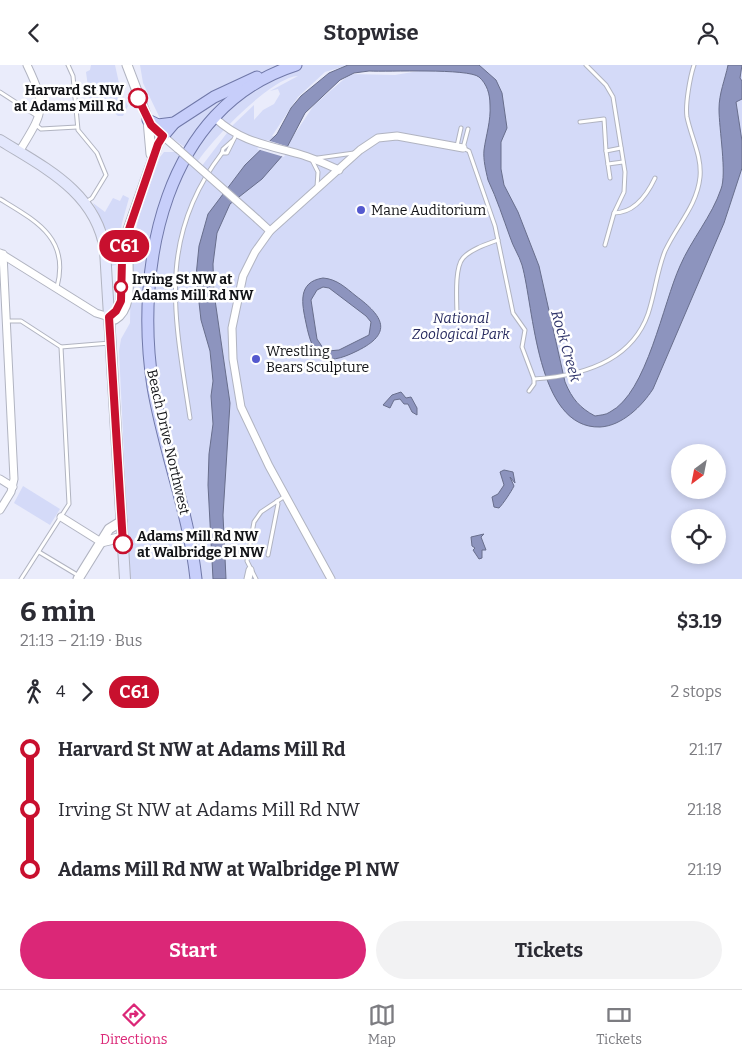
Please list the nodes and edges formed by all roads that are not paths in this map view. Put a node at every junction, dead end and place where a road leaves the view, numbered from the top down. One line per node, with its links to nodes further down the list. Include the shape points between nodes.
1 (27, 65): 8 (street, via 38,90)
2 (68, 65): 14 (lane, via 73,76)
3 (127, 65): 10 (street)
4 (586, 65): 21 (lane, via 613,97)
5 (694, 65): 49 (lane, via 687,112 700,163 695,201 666,250 649,312 638,335 624,350 602,365)
6 (293, 66): 9 (main road, Beach Drive Northwest, via 250,87); 12 (main road, via 231,88)
7 (0, 92): 8 (lane)
8 (40, 117): 13 (street)
9 (215, 119): 18 (street); 67 (main road, Beach Drive Northwest, via 189,151 168,191 155,240 149,298 153,387)
10 (148, 120): 12 (main road, via 158,125); 17 (street); 28 (street, via 152,144)
11 (580, 122): 22 (lane, via 604,119)
12 (174, 123): 17 (main road)
13 (35, 125): 14 (lane, via 41,129); 23 (street)
14 (77, 127): 34 (lane, via 97,153 106,175)
15 (462, 128): 20 (lane)
16 (468, 129): 20 (lane)
17 (163, 136): 28 (street); 36 (street, bridge)
18 (234, 138): 25 (street); 51 (lane, via 226,144 194,195 182,227 177,255 178,341)
19 (0, 139): 23 (main road)
20 (460, 147): 24 (street, via 385,135); 37 (lane, via 469,151)
21 (621, 148): 22 (lane); 26 (lane)
22 (606, 151): 27 (lane)
23 (19, 152): 34 (main road, via 62,179)
24 (357, 153): 25 (lane); 29 (street)
25 (310, 158): 29 (street); 32 (lane, via 318,172)
26 (623, 162): 27 (lane); 35 (lane, via 624,187)
27 (608, 164): 30 (lane)
28 (150, 170): 43 (street, via 131,226 127,306 119,317)
29 (339, 170): 32 (street)
30 (610, 178)
31 (655, 178): 35 (lane, via 634,207 624,213)
32 (317, 190): 36 (street)
33 (0, 199): 40 (lane, via 42,226 56,246 60,265)
34 (86, 202): 43 (main road, via 104,245)
35 (614, 213): 38 (lane)
36 (270, 231): 54 (street, via 243,276 235,307 232,350 246,421)
37 (498, 240): 42 (lane, via 468,254 461,261); 49 (lane, via 513,313 525,330 522,347)
38 (605, 245)
39 (1, 253): 40 (street); 41 (street)
40 (57, 288): 43 (street, via 96,313)
41 (2, 303): 44 (street)
42 (457, 316)
43 (109, 317): 45 (main road)
44 (6, 321): 46 (lane, via 20,321); 48 (street)
45 (110, 343): 46 (lane); 58 (main road)
46 (61, 347): 57 (lane, via 69,504)
47 (0, 365): 48 (street)
48 (8, 370): 53 (street)
49 (536, 379): 50 (lane)
50 (529, 391)
51 (190, 418)
52 (0, 479): 53 (street)
53 (13, 487): 56 (street)
54 (285, 496): 55 (lane); 70 (street)
55 (277, 501): 62 (lane); 63 (lane, via 261,512 254,522 247,561)
56 (0, 510)
57 (61, 517): 60 (street); 61 (lane)
58 (122, 521): 59 (main road); 60 (street, via 112,525)
59 (123, 537): 60 (street); 66 (main road)
60 (101, 542): 64 (street)
61 (39, 552): 64 (lane); 65 (lane)
62 (268, 555)
63 (250, 570): 68 (street); 69 (lane)
64 (79, 578)
65 (21, 579)
66 (125, 579)
67 (196, 579)
68 (248, 579)
69 (256, 579)
70 (331, 579)

